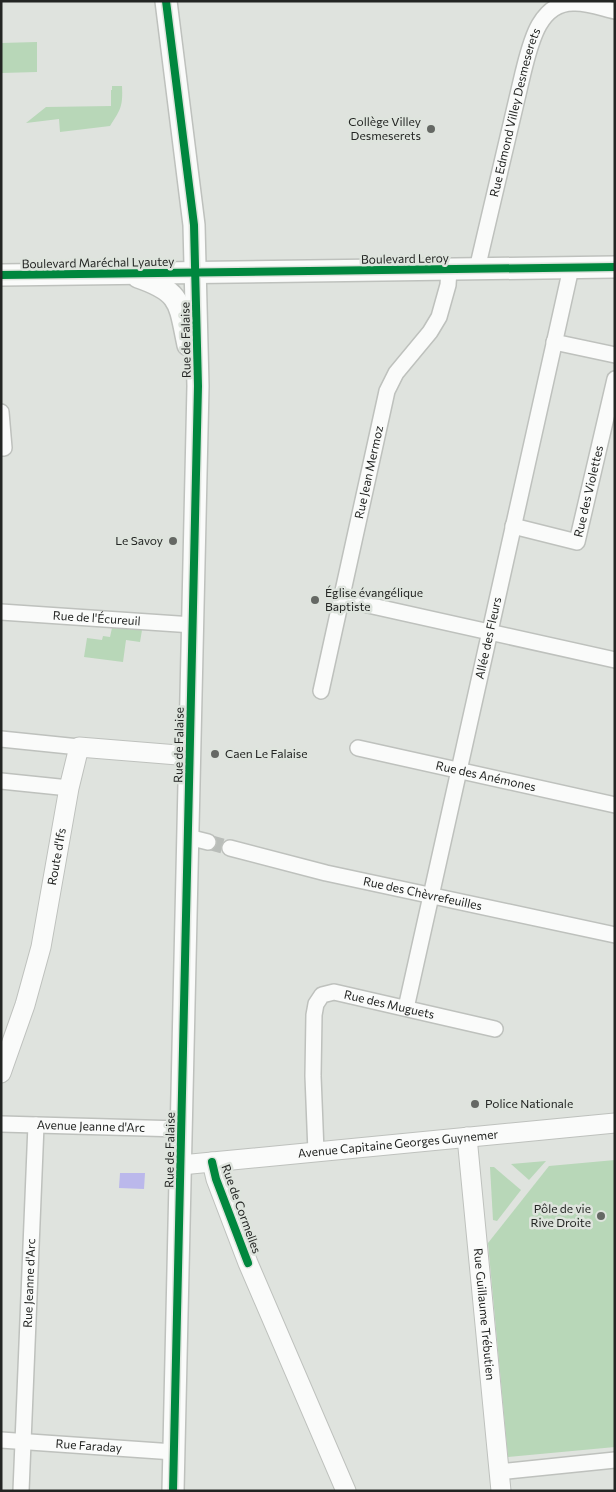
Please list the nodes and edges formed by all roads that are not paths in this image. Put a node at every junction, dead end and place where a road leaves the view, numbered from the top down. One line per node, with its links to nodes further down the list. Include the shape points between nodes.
1 (166, 1): 8 (main road, Rue de Falaise, via 190,185)
2 (599, 4): 3 (street, Rue Edmond Villey Desmeserets); 6 (street, Rue Edmond Villey Desmeserets, via 563,4 554,7 540,23 523,73)
3 (615, 11)
4 (615, 267): 5 (main road, Boulevard Leroy)
5 (571, 268): 6 (main road, Boulevard Leroy); 11 (street, Allée des Fleurs)
6 (477, 269): 7 (main road, Boulevard Leroy)
7 (449, 270): 8 (main road, Boulevard Leroy); 18 (street, Rue Jean Mermoz, via 439,317 396,372 387,391)
8 (195, 273): 9 (main road, Boulevard Maréchal Lyautey); 14 (main road, Rue de Falaise)
9 (115, 274): 10 (main road, Boulevard Maréchal Lyautey); 14 (main road, via 139,277 172,293 180,306)
10 (1, 275)
11 (554, 342): 12 (street); 17 (street, Allée des Fleurs)
12 (615, 355)
13 (615, 379): 17 (street, Rue des Violettes, via 576,542)
14 (198, 386): 20 (main road, Rue de Falaise)
15 (1, 412): 16 (street, via 4,448)
16 (1, 448)
17 (513, 526): 21 (street, Allée des Fleurs)
18 (341, 600): 21 (street); 23 (street, Rue Jean Mermoz)
19 (1, 612): 20 (street, Rue de l'Écureuil)
20 (193, 625): 27 (main road, Rue de Falaise)
21 (490, 633): 22 (street); 28 (street, Allée des Fleurs)
22 (615, 660)
23 (321, 691)
24 (1, 739): 25 (street)
25 (79, 747): 27 (street); 30 (street, Route d'Ifs)
26 (358, 748): 28 (street, Rue des Anémones)
27 (190, 756): 41 (main road, Rue de Falaise, via 198,839)
28 (459, 771): 31 (street, Rue des Anémones); 33 (street, Allée des Fleurs)
29 (1, 781): 30 (street)
30 (69, 788): 37 (street, Route d'Ifs, via 41,947)
31 (615, 805)
32 (230, 848): 33 (street, Rue des Chèvrefeuilles)
33 (430, 895): 34 (street, Rue des Chèvrefeuilles); 35 (street, Allée des Fleurs)
34 (615, 935)
35 (406, 1008): 36 (street, Rue des Muguets); 43 (street, Rue des Muguets, via 334,992 318,999 314,1015 313,1076)
36 (495, 1029)
37 (1, 1073)
38 (615, 1123): 42 (street, Avenue Capitaine Georges Guynemer)
39 (1, 1124): 40 (street, Avenue Jeanne d'Arc)
40 (36, 1125): 41 (street, Avenue Jeanne d'Arc); 47 (street, Rue Jeanne d'Arc)
41 (182, 1129): 45 (main road, Rue de Falaise)
42 (467, 1137): 43 (street, Avenue Capitaine Georges Guynemer); 50 (street, Rue Guillaume Trébutien)
43 (316, 1152): 44 (street, Avenue Capitaine Georges Guynemer)
44 (212, 1162): 45 (street, Avenue Capitaine Georges Guynemer); 53 (street, Rue de Cormelles, via 248,1263)
45 (181, 1165): 48 (main road, Rue de Falaise)
46 (1, 1440): 47 (street, Rue Faraday)
47 (24, 1441): 48 (street, Rue Faraday); 51 (street, Rue Jeanne d'Arc)
48 (174, 1452): 52 (main road, Rue de Falaise)
49 (615, 1460): 50 (street)
50 (500, 1481)
51 (22, 1491)
52 (173, 1491)
53 (346, 1491)

